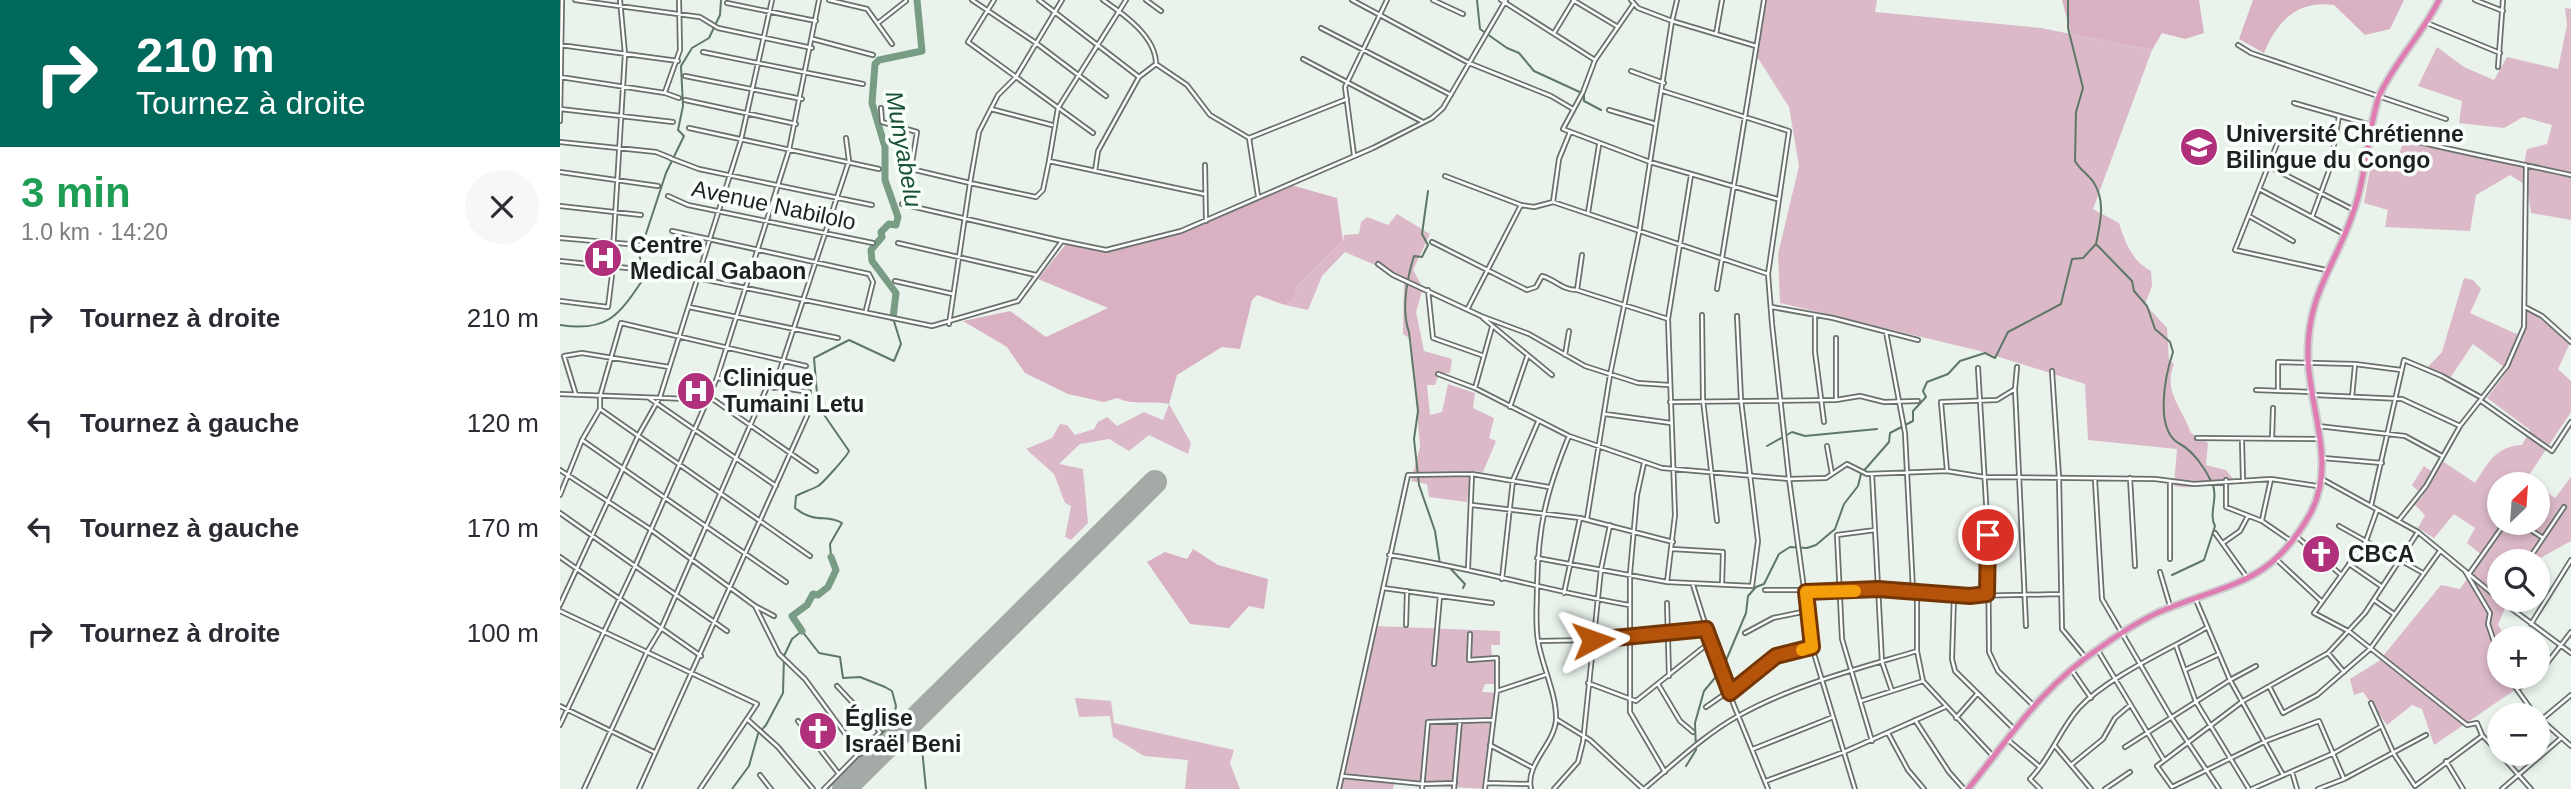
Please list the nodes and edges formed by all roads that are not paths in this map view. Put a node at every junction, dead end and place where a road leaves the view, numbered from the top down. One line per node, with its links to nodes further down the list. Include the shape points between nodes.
1 (562, 0): 54 (street)
2 (575, 0): 29 (street)
3 (620, 0): 29 (street)
4 (679, 0): 37 (street)
5 (772, 0): 31 (street)
6 (819, 0): 40 (street)
7 (829, 0): 42 (street, via 867,9)
8 (972, 0): 32 (street)
9 (994, 0): 32 (street)
10 (1039, 0): 33 (street)
11 (1062, 0): 33 (street)
12 (1103, 0): 34 (street)
13 (1126, 0): 34 (street)
14 (1146, 0): 35 (street)
15 (1352, 0): 39 (street)
16 (1387, 0): 39 (street)
17 (1433, 0): 38 (street)
18 (1573, 0): 45 (street); 46 (street)
19 (1631, 0): 30 (street)
20 (1677, 0): 41 (street)
21 (1722, 0): 47 (street)
22 (1764, 0): 55 (street)
23 (2439, 0): 43 (highway)
24 (2475, 0): 36 (street)
25 (2503, 0): 36 (street)
26 (906, 1): 42 (street)
27 (1504, 1): 46 (street); 65 (street)
28 (727, 3): 31 (street)
29 (621, 5): 37 (street); 60 (street)
30 (1633, 5): 41 (street); 45 (street)
31 (770, 10): 40 (street); 48 (street)
32 (988, 11): 50 (street); 75 (street, via 968,42)
33 (1055, 11): 50 (street); 52 (street)
34 (1119, 11): 52 (street); 67 (street, via 1155,48)
35 (1161, 11)
36 (2502, 11): 59 (street)
37 (680, 14): 48 (street); 64 (street)
38 (1463, 14)
39 (1379, 15): 57 (street); 65 (street)
40 (816, 21): 49 (street)
41 (1672, 21): 47 (street); 77 (street)
42 (878, 23): 51 (street)
43 (2427, 23): 59 (street); 85 (highway)
44 (1321, 27): 57 (street)
45 (1618, 27): 63 (street)
46 (1554, 33): 63 (street)
47 (1716, 34): 55 (street)
48 (765, 38): 56 (street); 66 (street)
49 (813, 39): 56 (street); 61 (street)
50 (1036, 43): 72 (street); 75 (street)
51 (892, 44)
52 (1098, 44): 72 (street); 73 (street)
53 (2238, 45): 85 (street)
54 (562, 46): 60 (street); 74 (street)
55 (1756, 46): 100 (street)
56 (812, 48): 70 (street)
57 (1364, 48): 76 (street); 83 (street)
58 (703, 52): 66 (street)
59 (2500, 53): 68 (street)
60 (625, 54): 64 (street); 79 (street)
61 (873, 55)
62 (1303, 59): 76 (street)
63 (1595, 60): 95 (street)
64 (678, 61): 82 (street)
65 (1469, 63): 83 (street); 95 (street)
66 (759, 64): 70 (street); 80 (street)
67 (1156, 64): 73 (street); 113 (street, via 1187,85 1210,115)
68 (2498, 67)
69 (1631, 72): 77 (street)
70 (807, 73): 78 (street); 87 (street)
71 (685, 76): 80 (street)
72 (1079, 76): 84 (street); 92 (street)
73 (1139, 76): 128 (street, via 1098,151)
74 (561, 77): 79 (street); 93 (street)
75 (1016, 77): 92 (street); 94 (street)
76 (1347, 83): 88 (street); 104 (street)
77 (1664, 83): 81 (street)
78 (863, 84)
79 (623, 86): 82 (street); 98 (street)
80 (754, 89): 87 (street); 97 (street)
81 (1663, 91): 100 (street); 106 (street)
82 (665, 93): 86 (street)
83 (1451, 95): 104 (street, via 1438,113)
84 (1106, 96)
85 (2379, 96): 101 (street); 109 (highway)
86 (679, 98)
87 (802, 99): 105 (street)
88 (1347, 99): 113 (street); 120 (street)
89 (685, 100): 97 (street)
90 (2294, 103): 99 (street)
91 (881, 108): 135 (street, via 882,122 917,132 911,169)
92 (1058, 108): 107 (street); 111 (street)
93 (560, 109): 98 (street); 102 (street)
94 (991, 109): 107 (street); 135 (street, via 979,132)
95 (1573, 109): 110 (street, via 1563,129)
96 (1609, 110): 106 (street)
97 (748, 115): 105 (street); 114 (street)
98 (622, 116): 103 (street); 118 (street)
99 (2339, 116): 109 (street); 140 (street)
100 (1746, 118): 138 (street); 145 (street, via 1789,131)
101 (2446, 119)
102 (560, 121)
103 (673, 122)
104 (1423, 122): 120 (street)
105 (796, 124): 119 (street)
106 (1656, 124): 123 (street)
107 (1052, 125): 121 (street)
108 (689, 128): 114 (street)
109 (2371, 128): 125 (street, via 2438,148); 151 (highway)
110 (1570, 132): 117 (street); 146 (street, via 1559,159)
111 (1093, 133)
112 (846, 138): 122 (street)
113 (1249, 138): 143 (street)
114 (741, 139): 119 (street); 132 (street)
115 (560, 142): 118 (street)
116 (2277, 144): 126 (street)
117 (1600, 145): 123 (street); 154 (street)
118 (620, 149): 132 (street, via 656,152); 134 (street)
119 (789, 150): 122 (street); 136 (street)
120 (1354, 155): 143 (street)
121 (1048, 160): 128 (street); 135 (street, via 1042,190 1036,197)
122 (849, 161): 127 (street); 144 (street)
123 (1650, 162): 130 (street); 163 (street)
124 (1205, 165): 141 (street)
125 (2526, 165): 131 (street); 201 (street)
126 (2269, 166): 139 (street); 140 (street)
127 (879, 169)
128 (1095, 171): 141 (street)
129 (560, 172): 134 (street)
130 (1691, 175): 138 (street); 174 (street)
131 (2571, 175)
132 (730, 176): 136 (street); 152 (street)
133 (1445, 176): 149 (street)
134 (618, 181): 137 (street); 153 (street)
135 (970, 183): 159 (street)
136 (778, 185): 144 (street); 158 (street)
137 (658, 186)
138 (1734, 187): 145 (street); 178 (street)
139 (2259, 189): 156 (street); 157 (street)
140 (2322, 193): 151 (street); 157 (street)
141 (1204, 194): 160 (street)
142 (668, 196): 152 (street, Avenue Nabilolo)
143 (1258, 196): 160 (street)
144 (837, 197): 148 (street); 162 (street)
145 (1777, 199): 187 (street)
146 (1553, 202): 149 (street); 154 (street)
147 (902, 204): 159 (street)
148 (872, 205)
149 (1521, 205): 186 (street)
150 (560, 206): 153 (street)
151 (2354, 210): 164 (highway)
152 (719, 211): 158 (street, Avenue Nabilolo); 166 (street)
153 (615, 212): 155 (street); 172 (street)
154 (1588, 213): 163 (street)
155 (641, 215)
156 (2249, 216): 169 (street); 185 (street, via 2235,250)
157 (2312, 217): 164 (street)
158 (767, 220): 162 (street, Avenue Nabilolo); 175 (street)
159 (964, 220): 167 (street); 177 (street)
160 (1206, 221): 167 (street, via 1144,243 1106,250)
161 (672, 232): 166 (street)
162 (826, 232): 170 (street, Avenue Nabilolo); 180 (street)
163 (1639, 233): 174 (street); 198 (street)
164 (2344, 234): 185 (highway)
165 (560, 238): 172 (street)
166 (708, 240): 175 (street); 189 (street)
167 (1062, 242): 188 (street)
168 (1432, 242): 186 (street)
169 (2293, 242)
170 (873, 243)
171 (898, 243): 177 (street)
172 (612, 244): 173 (street); 182 (street)
173 (640, 245)
174 (1680, 246): 178 (street); 209 (street)
175 (757, 251): 180 (street); 191 (street)
176 (1582, 255): 194 (street)
177 (959, 256): 188 (street); 195 (street)
178 (1721, 258): 187 (street); 192 (street)
179 (560, 261): 182 (street)
180 (816, 263): 196 (street); 203 (street, via 873,276)
181 (1378, 264): 193 (street)
182 (612, 267): 183 (street); 197 (street, via 608,307)
183 (637, 269)
184 (653, 269): 189 (street)
185 (2326, 270): 226 (highway, via 2311,313)
186 (1487, 271): 194 (street, via 1527,290 1536,287 1542,276 1565,290); 202 (street)
187 (1768, 274): 200 (street)
188 (1036, 275): 210 (street, via 1018,301)
189 (697, 276): 191 (street); 199 (street)
190 (895, 281): 195 (street)
191 (746, 287): 196 (street); 208 (street)
192 (1717, 289)
193 (1428, 290): 202 (street); 221 (street, via 1433,338)
194 (1577, 290): 198 (street)
195 (953, 294): 210 (street)
196 (805, 298): 203 (street); 212 (street)
197 (560, 301)
198 (1625, 306): 209 (street); 236 (street)
199 (689, 307): 208 (street); 215 (street)
200 (1772, 307): 205 (street); 258 (street)
201 (2525, 307): 219 (street); 255 (street, via 2524,327 2507,366)
202 (1468, 308): 206 (street)
203 (866, 310): 210 (street, via 932,326)
204 (1702, 315): 256 (street)
205 (1815, 315): 214 (street); 259 (street)
206 (1481, 316): 211 (street); 223 (street, via 1528,334)
207 (1737, 316): 257 (street)
208 (737, 317): 212 (street); 220 (street)
209 (1668, 319): 238 (street)
210 (949, 324)
211 (1493, 327): 221 (street); 222 (street)
212 (796, 329): 216 (street); 225 (street)
213 (1569, 331): 223 (street)
214 (1886, 331): 218 (street); 261 (street)
215 (679, 337): 220 (street); 224 (street, via 621,323); 229 (street)
216 (838, 338)
217 (1836, 338): 260 (street)
218 (1918, 340)
219 (2571, 342)
220 (727, 349): 225 (street); 237 (street)
221 (1484, 356): 241 (street)
222 (1528, 356): 235 (street); 266 (street)
223 (1564, 356): 236 (street)
224 (611, 358): 229 (street); 248 (street, via 582,353 564,356); 249 (street)
225 (786, 359): 228 (street); 240 (street)
226 (2308, 362): 227 (street); 244 (street, via 2278,362); 247 (highway)
227 (2355, 363): 232 (street); 252 (street)
228 (806, 366)
229 (669, 367): 251 (street)
230 (2017, 367): 242 (street)
231 (1978, 368): 263 (street)
232 (2401, 370): 254 (street); 255 (street, via 2404,360)
233 (2052, 371): 310 (street)
234 (1438, 374): 241 (street)
235 (1552, 375)
236 (1610, 375): 238 (street); 269 (street)
237 (717, 378): 239 (street); 253 (street)
238 (1669, 385): 265 (street)
239 (767, 387): 240 (street); 275 (street)
240 (774, 388): 245 (street)
241 (1475, 388): 266 (street)
242 (2015, 390): 263 (street, via 1997,400); 309 (street)
243 (2256, 390): 244 (street)
244 (2278, 391): 247 (street)
245 (809, 392)
246 (560, 394): 248 (street)
247 (2312, 394): 252 (street); 276 (highway)
248 (576, 395): 249 (street)
249 (600, 396): 250 (street); 268 (street)
250 (646, 397): 251 (street); 264 (street)
251 (660, 397): 253 (street); 264 (street)
252 (2352, 397): 254 (street)
253 (709, 399): 275 (street); 278 (street)
254 (2396, 399): 277 (street); 279 (street)
255 (2481, 399): 273 (street, via 2552,451); 277 (street)
256 (1703, 400): 257 (street); 265 (street); 303 (street)
257 (1741, 400): 258 (street); 307 (street)
258 (1780, 400): 259 (street); 312 (street)
259 (1821, 400): 260 (street); 272 (street)
260 (1836, 400): 261 (street, via 1860,396)
261 (1899, 401): 262 (street); 301 (street)
262 (1918, 401)
263 (1980, 401): 300 (street, via 1941,402); 308 (street)
264 (656, 402): 278 (street); 280 (street)
265 (1670, 402): 274 (street)
266 (1510, 407): 271 (street)
267 (2273, 408): 283 (street)
268 (600, 409): 280 (street); 285 (street)
269 (1605, 414): 274 (street); 287 (street)
270 (807, 416): 289 (street)
271 (1538, 422): 281 (street); 316 (street)
272 (1824, 422)
273 (2571, 422)
274 (1671, 423): 297 (street)
275 (751, 425): 289 (street); 291 (street)
276 (2318, 425): 279 (street); 284 (highway)
277 (2460, 426): 290 (street)
278 (695, 429): 291 (street); 293 (street)
279 (2389, 433): 290 (street, via 2405,436); 295 (street)
280 (639, 434): 293 (street); 296 (street)
281 (1569, 436): 287 (street); 321 (street)
282 (2197, 438): 286 (street)
283 (2272, 439): 284 (street); 286 (street)
284 (2320, 439): 292 (highway)
285 (582, 440): 296 (street); 306 (street)
286 (2242, 440): 318 (street)
287 (1599, 446): 294 (street); 336 (street)
288 (1827, 446): 304 (street)
289 (790, 454): 299 (street); 320 (street)
290 (2443, 456): 337 (street)
291 (735, 458): 320 (street); 323 (street)
292 (2323, 458): 295 (street); 315 (highway)
293 (680, 463): 323 (street); 325 (street)
294 (1644, 463): 297 (street); 346 (street)
295 (2382, 463): 328 (street)
296 (624, 469): 325 (street); 326 (street)
297 (1673, 469): 303 (street); 355 (street)
298 (560, 470): 306 (street)
299 (816, 471)
300 (1947, 471): 301 (street); 308 (street)
301 (1907, 472): 305 (street); 395 (street)
302 (1472, 474): 316 (street); 327 (street); 361 (street, via 1408,475)
303 (1712, 474): 307 (street); 338 (street)
304 (1832, 474): 305 (street, via 1847,464); 312 (street)
305 (1872, 474): 345 (street)
306 (568, 475): 324 (street); 326 (street)
307 (1749, 477): 312 (street); 387 (street, via 1758,541 1752,586)
308 (1984, 477): 309 (street); 401 (street)
309 (2021, 477): 310 (street); 402 (street)
310 (2059, 477): 313 (street); 403 (street)
311 (2130, 478): 313 (street); 319 (street); 373 (street)
312 (1789, 479): 397 (street)
313 (2095, 479): 435 (street, via 2102,599)
314 (2271, 479): 318 (street); 322 (street); 340 (street)
315 (2322, 479): 322 (highway); 328 (street)
316 (1513, 480): 321 (street); 330 (street)
317 (2226, 480): 318 (street); 319 (street); 334 (street, via 2225,506)
318 (2243, 480)
319 (2170, 481): 366 (street)
320 (776, 486): 339 (street)
321 (1549, 487): 333 (street)
322 (2320, 487): 352 (highway)
323 (720, 492): 339 (street); 343 (street)
324 (560, 495)
325 (664, 496): 343 (street); 344 (street)
326 (608, 502): 344 (street); 349 (street)
327 (1472, 505): 330 (street); 375 (street)
328 (2371, 506): 331 (street)
329 (2564, 507): 353 (street)
330 (1508, 510): 333 (street); 382 (street)
331 (2377, 510): 337 (street); 354 (street)
332 (560, 513): 349 (street)
333 (1542, 514): 335 (street); 364 (street)
334 (2248, 516): 340 (street); 356 (street, via 2240,531)
335 (1580, 518): 336 (street); 371 (street)
336 (1587, 519): 341 (street)
337 (2399, 520): 347 (street)
338 (1717, 521)
339 (760, 522): 360 (street); 362 (street)
340 (2262, 522): 352 (street)
341 (1610, 524): 346 (street); 376 (street)
342 (2339, 526): 354 (street)
343 (706, 527): 360 (street); 365 (street)
344 (650, 528): 365 (street); 370 (street)
345 (1875, 530): 392 (street); 398 (street, via 1837,535)
346 (1634, 531): 355 (street); 379 (street)
347 (2418, 532): 359 (street); 368 (street)
348 (2215, 533): 356 (street)
349 (594, 536): 370 (street); 374 (street)
350 (2495, 536): 378 (street)
351 (2540, 536): 353 (street)
352 (2294, 538): 367 (highway); 381 (street)
353 (2543, 538): 358 (street)
354 (2366, 541): 368 (street); 372 (street)
355 (1672, 542): 357 (street)
356 (2223, 543): 383 (street)
357 (1672, 549): 385 (street); 387 (street, via 1723,552)
358 (2536, 549)
359 (2440, 551): 378 (street); 380 (street)
360 (747, 555): 384 (street); 391 (street)
361 (1390, 555): 375 (street); 389 (street)
362 (810, 556)
363 (560, 557): 374 (street)
364 (1537, 558): 371 (street); 390 (street)
365 (690, 559): 391 (street); 399 (street)
366 (2170, 559)
367 (2275, 559): 383 (highway); 410 (street)
368 (2398, 560): 380 (street); 388 (street)
369 (2571, 560): 423 (street)
370 (635, 564): 399 (street); 406 (street)
371 (1571, 564): 376 (street); 400 (street)
372 (2349, 564): 381 (street); 388 (street)
373 (2135, 566)
374 (578, 569): 406 (street); 413 (street)
375 (1468, 569): 382 (street)
376 (1601, 569): 379 (street); 408 (street)
377 (2161, 572): 416 (street)
378 (2467, 572): 393 (street); 426 (street, via 2490,612)
379 (1630, 573): 385 (street); 414 (street)
380 (2423, 573): 420 (street)
381 (2340, 574): 410 (street)
382 (1502, 579): 390 (street)
383 (2248, 580): 407 (highway)
384 (786, 582)
385 (1667, 582): 386 (street)
386 (1693, 585): 387 (street); 429 (street)
387 (1722, 585)
388 (2382, 587): 409 (street)
389 (1383, 588): 396 (street); 548 (street)
390 (1537, 588): 400 (street); 440 (street)
391 (730, 589): 415 (street); 422 (street)
392 (1878, 589): 395 (street); 398 (street); 455 (street)
393 (2487, 589)
394 (1765, 590): 397 (street)
395 (1915, 590): 404 (street); 447 (street)
396 (1407, 591): 405 (street); 424 (street)
397 (1806, 592): 398 (street); 417 (street)
398 (1839, 592): 461 (street, via 1842,639)
399 (675, 593): 422 (street); 428 (street)
400 (1564, 593): 408 (street)
401 (1987, 594): 402 (street); 404 (street); 487 (street, via 1987,637 1994,667)
402 (2025, 594): 403 (street); 425 (street)
403 (2061, 594): 453 (street, via 2062,629)
404 (1954, 595): 478 (street, via 1952,659 1955,671)
405 (1440, 596): 411 (street); 456 (street)
406 (619, 598): 428 (street); 430 (street)
407 (2196, 599): 416 (highway); 427 (street)
408 (1597, 600): 414 (street); 439 (street)
409 (2374, 600): 420 (street); 432 (street)
410 (2321, 601): 432 (street, via 2314,613)
411 (1492, 603)
412 (1667, 603): 437 (street)
413 (560, 605)
414 (1629, 605): 438 (street)
415 (755, 606): 421 (street); 530 (street, via 779,654 805,679)
416 (2171, 607): 435 (highway)
417 (1809, 610): 434 (street, via 1773,618); 444 (street)
418 (560, 611): 430 (street)
419 (2516, 612): 423 (street)
420 (2394, 615): 446 (street)
421 (774, 616)
422 (715, 622): 431 (street); 452 (street)
423 (2531, 624): 443 (street)
424 (1406, 625)
425 (2026, 626)
426 (2489, 626)
427 (2206, 628): 442 (street); 451 (street)
428 (661, 629): 448 (street); 452 (street)
429 (1706, 629): 437 (street); 441 (street)
430 (602, 631): 448 (street); 492 (street)
431 (727, 631)
432 (2350, 632): 446 (street); 449 (street)
433 (2571, 632): 443 (street)
434 (1745, 633)
435 (2121, 633): 445 (highway); 457 (street)
436 (1470, 634): 475 (street, via 1469,660 1497,658)
437 (1666, 634): 438 (street); 465 (street)
438 (1628, 637): 439 (street); 480 (street)
439 (1593, 640): 440 (street); 470 (street)
440 (1538, 641): 464 (street)
441 (1711, 642): 465 (street); 477 (street)
442 (2176, 646): 457 (street); 460 (street)
443 (2561, 646): 450 (street); 454 (street)
444 (1812, 647): 467 (street); 477 (street, via 1776,656)
445 (2097, 649): 453 (highway); 469 (street)
446 (2370, 649): 462 (street); 515 (street, via 2468,725 2477,723)
447 (1916, 651): 455 (street); 468 (street)
448 (647, 652): 463 (street); 509 (street)
449 (2328, 653): 462 (street); 473 (street)
450 (2571, 653)
451 (2218, 655): 460 (street); 466 (street)
452 (701, 656): 463 (street)
453 (2086, 658): 459 (highway)
454 (2550, 659)
455 (1882, 662): 461 (street); 476 (street)
456 (1434, 664)
457 (2141, 666): 469 (street); 496 (street)
458 (2256, 666): 466 (street)
459 (2071, 669): 481 (street); 487 (highway)
460 (2185, 670): 484 (street)
461 (1852, 671): 467 (street); 482 (street)
462 (2345, 672): 473 (street, via 2317,695 2283,713)
463 (692, 673): 499 (street, via 757,704); 528 (street)
464 (1545, 675): 475 (street); 498 (street)
465 (1669, 676): 471 (street)
466 (2230, 680): 483 (street); 484 (street)
467 (1821, 681): 494 (street); 495 (street)
468 (1923, 681): 476 (street); 491 (street)
469 (2115, 681): 481 (street); 489 (street)
470 (1588, 683): 480 (street); 513 (street)
471 (1658, 684): 480 (street, via 1636,701); 510 (street, via 1680,721)
472 (837, 686): 530 (street, via 879,729 877,738)
473 (2270, 688): 483 (street)
474 (2517, 690): 486 (street)
475 (1497, 691): 500 (street)
476 (1892, 691): 482 (street)
477 (1730, 692): 490 (street); 494 (street)
478 (1977, 694): 497 (street); 507 (street)
479 (2571, 695): 493 (street)
480 (1630, 698): 541 (street, via 1630,712)
481 (2091, 698): 523 (street, via 2078,709)
482 (1861, 701): 519 (street)
483 (2244, 701): 505 (street); 520 (street)
484 (2196, 702): 496 (street); 505 (street)
485 (2371, 703): 506 (street)
486 (2527, 703)
487 (2033, 705): 507 (highway)
488 (560, 706): 492 (street)
489 (2130, 706): 511 (street); 536 (street, via 2115,718 2103,739)
490 (1706, 707)
491 (1945, 707): 497 (street); 501 (street)
492 (568, 710): 504 (street); 509 (street)
493 (2550, 710)
494 (1739, 716): 526 (street); 541 (street)
495 (1833, 717): 526 (street); 527 (street)
496 (2171, 717): 511 (street); 521 (street)
497 (1956, 718): 532 (street)
498 (1556, 719): 513 (street); 538 (street, via 1552,737)
499 (748, 720): 557 (street); 559 (street)
500 (1493, 720): 503 (street); 522 (street)
501 (1915, 720): 512 (street); 570 (street, via 1949,772)
502 (798, 721): 544 (street)
503 (1461, 721): 551 (street); 554 (street, via 1428,722)
504 (560, 725)
505 (2212, 726): 521 (street); 533 (street)
506 (2380, 727): 529 (street); 531 (street)
507 (2013, 728): 516 (highway)
508 (2550, 729): 517 (street)
509 (609, 731): 528 (street); 555 (street)
510 (1693, 732)
511 (2146, 732): 525 (street); 534 (street)
512 (1888, 733): 519 (street); 569 (street)
513 (1583, 734): 565 (street, via 1578,762); 566 (street)
514 (2426, 734): 531 (street)
515 (2482, 735): 518 (street); 535 (street)
516 (2006, 738): 532 (highway); 539 (street)
517 (2560, 739): 524 (street); 547 (street)
518 (2487, 740)
519 (1872, 741): 527 (street)
520 (2266, 741): 529 (street, via 2319,720); 533 (street); 546 (street)
521 (2189, 743): 534 (street); 540 (street)
522 (1490, 745): 538 (street); 552 (street)
523 (2055, 746): 536 (street); 539 (street)
524 (2571, 746)
525 (2125, 747)
526 (1753, 749): 550 (street)
527 (1844, 752): 550 (street); 568 (street)
528 (655, 753): 556 (street)
529 (2334, 753): 543 (street); 549 (street)
530 (860, 754): 544 (street)
531 (2393, 754): 535 (street, via 2415,786); 549 (street)
532 (1993, 756): 570 (highway)
533 (2232, 757): 540 (street); 575 (street)
534 (2164, 760): 540 (street, via 2157,766 2172,788)
535 (2446, 761): 578 (street)
536 (2071, 765): 572 (street)
537 (2511, 766): 547 (street)
538 (1533, 768): 553 (street)
539 (2041, 768): 571 (street, via 2030,779)
540 (2209, 770): 574 (street)
541 (1665, 772): 566 (street)
542 (2130, 772): 573 (street)
543 (2292, 772): 546 (street); 576 (street)
544 (839, 774): 560 (street)
545 (760, 775): 558 (street)
546 (2283, 775): 575 (street)
547 (2519, 775): 579 (street); 580 (street)
548 (1342, 776): 554 (street); 561 (street)
549 (2344, 779): 577 (street)
550 (1766, 781): 567 (street)
551 (1455, 783): 554 (street); 562 (street)
552 (1486, 783): 553 (street); 563 (street)
553 (1530, 784): 564 (street)
554 (1422, 787)
555 (584, 789)
556 (639, 789)
557 (700, 789)
558 (771, 789)
559 (813, 789)
560 (824, 789)
561 (1339, 789)
562 (1454, 789)
563 (1485, 789)
564 (1531, 789)
565 (1554, 789)
566 (1644, 789)
567 (1768, 789)
568 (1856, 789)
569 (1924, 789)
570 (1966, 789)
571 (2040, 789)
572 (2091, 789)
573 (2105, 789)
574 (2220, 789)
575 (2250, 789)
576 (2297, 789)
577 (2318, 789)
578 (2463, 789)
579 (2502, 789)
580 (2531, 789)

